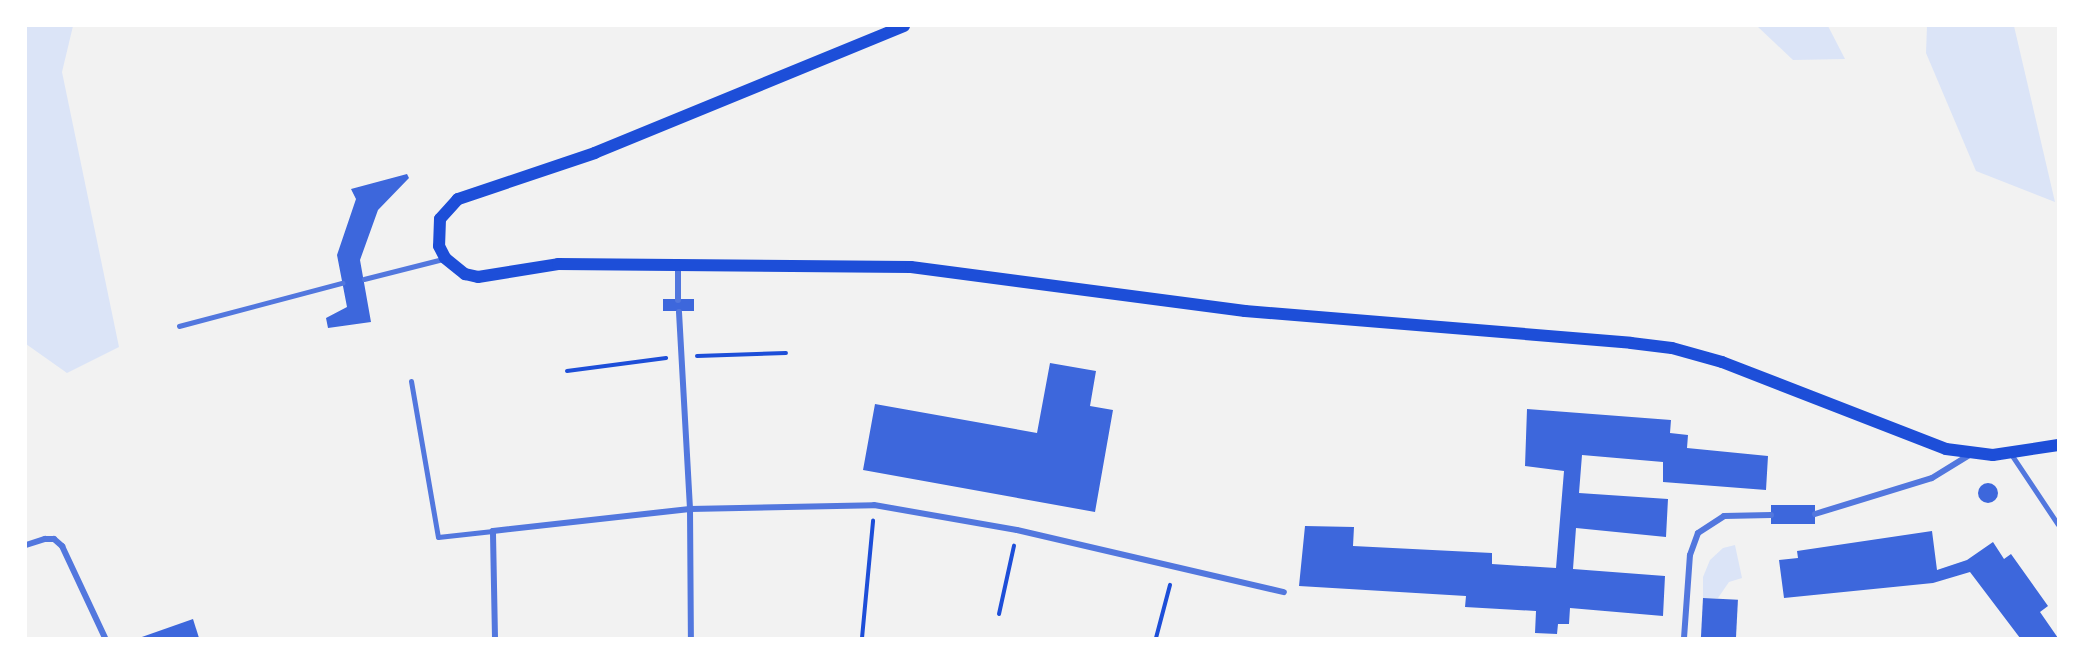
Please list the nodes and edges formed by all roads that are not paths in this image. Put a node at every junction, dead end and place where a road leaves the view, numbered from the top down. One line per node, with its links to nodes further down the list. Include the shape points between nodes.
1 (904, 26): 2 (main road, via 595,153 458,199 440,219 439,246)
2 (445, 258): 3 (main road, via 465,274 478,277 558,264); 4 (lane)
3 (678, 263): 6 (street); 11 (main road, via 911,267 1245,311 1672,348 1722,362 1923,442)
4 (364, 279)
5 (342, 283): 8 (lane)
6 (678, 300)
7 (679, 312): 13 (street, via 678,357)
8 (179, 326)
9 (411, 381): 17 (street, via 438,537)
10 (2058, 445): 12 (main road)
11 (1971, 454): 12 (main road); 14 (street, via 1932,478)
12 (2012, 455): 16 (lane)
13 (690, 509): 17 (street); 19 (street, via 874,505 1017,530); 22 (street)
14 (1815, 514)
15 (1771, 515): 23 (street, via 1724,516 1698,532 1690,555)
16 (2058, 524)
17 (493, 531): 21 (street)
18 (26, 545): 20 (street, via 54,539 62,546)
19 (1284, 592)
20 (105, 639)
21 (495, 639)
22 (691, 639)
23 (1684, 639)

